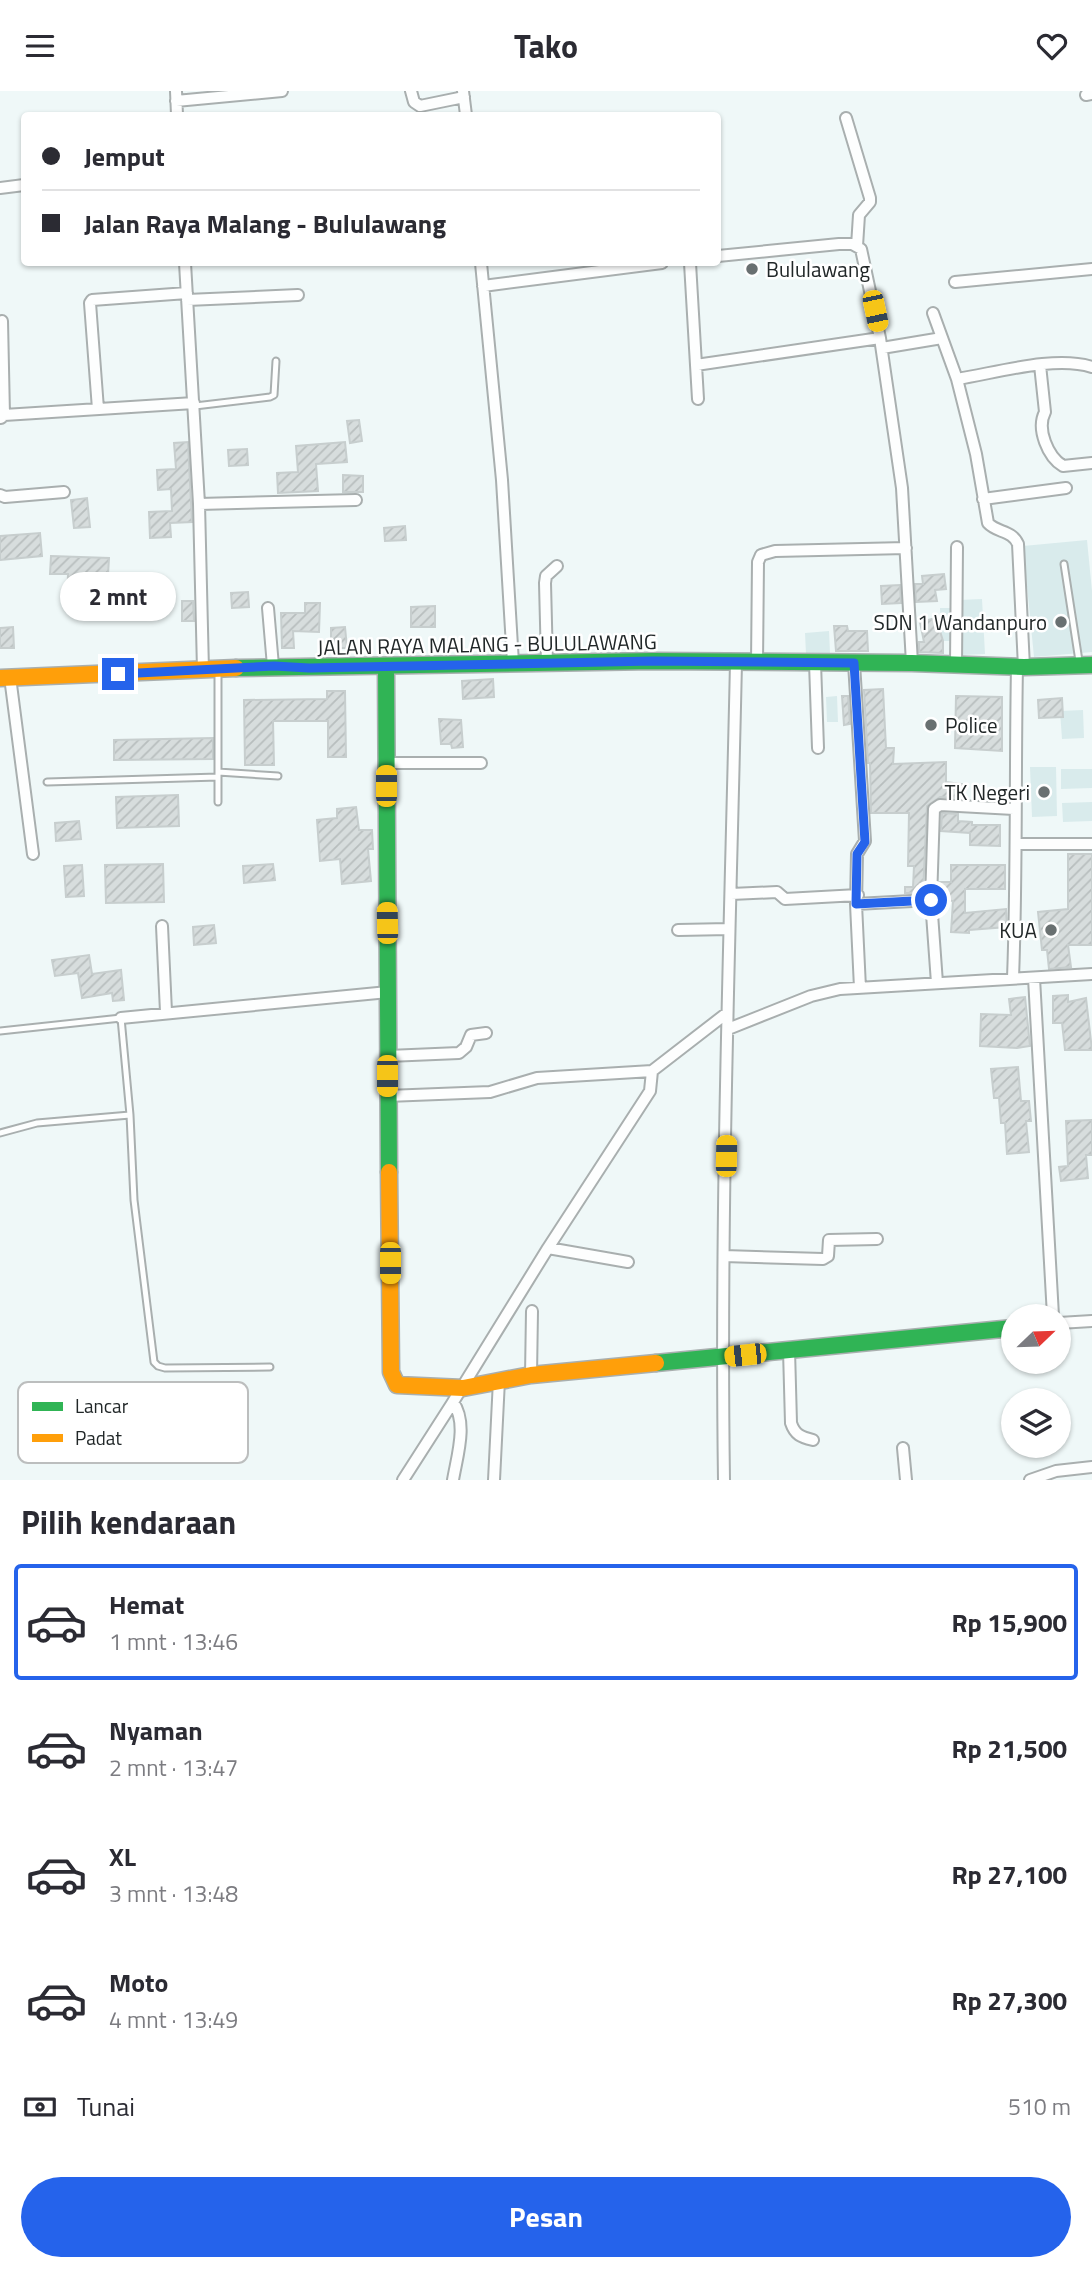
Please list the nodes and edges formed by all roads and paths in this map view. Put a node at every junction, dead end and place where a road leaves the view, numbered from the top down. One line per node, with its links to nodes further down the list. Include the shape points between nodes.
1 (282, 91): 4 (street)
2 (411, 91): 3 (street, via 420,106)
3 (464, 94): 5 (street)
4 (176, 96)
5 (466, 112)
6 (846, 118): 9 (street, via 870,198 859,215)
7 (21, 185): 8 (street)
8 (0, 188)
9 (857, 246): 10 (street); 23 (street, via 864,257)
10 (721, 256)
11 (186, 266): 19 (street)
12 (481, 266): 17 (street)
13 (639, 266): 17 (street)
14 (691, 266): 25 (street)
15 (1092, 269): 16 (street)
16 (955, 282)
17 (484, 286): 45 (street)
18 (298, 295): 19 (street)
19 (187, 297): 30 (street); 31 (street, via 92,300)
20 (933, 313): 22 (street)
21 (2, 321): 32 (street)
22 (942, 338): 23 (street); 28 (street)
23 (881, 343): 25 (street); 41 (street)
24 (276, 361): 30 (lane, via 270,397)
25 (696, 365): 29 (street)
26 (1040, 365): 27 (street, via 1074,362); 28 (street); 33 (street, via 1046,446 1060,465)
27 (1092, 367)
28 (957, 379): 37 (street)
29 (698, 399)
30 (195, 405): 31 (street); 39 (street)
31 (98, 409): 32 (street)
32 (2, 417)
33 (1092, 463)
34 (1066, 488): 37 (street)
35 (64, 492): 36 (street)
36 (0, 495)
37 (984, 499): 56 (street, via 988,523 1012,535 1018,544)
38 (356, 500): 39 (street)
39 (199, 504): 57 (street)
40 (957, 547): 52 (street)
41 (906, 548): 48 (street, via 761,555); 51 (street)
42 (1064, 564): 53 (lane)
43 (557, 566): 46 (street, via 545,583)
44 (268, 608): 54 (street)
45 (513, 663): 46 (street, JALAN RAYA MALANG - BULULAWANG); 55 (street, JALAN RAYA MALANG - BULULAWANG)
46 (547, 663): 47 (street, JALAN RAYA MALANG - BULULAWANG)
47 (736, 663): 48 (street, JALAN RAYA MALANG - BULULAWANG); 70 (street)
48 (757, 663): 49 (street, JALAN RAYA MALANG - BULULAWANG)
49 (815, 663): 50 (street, JALAN RAYA MALANG - BULULAWANG); 59 (street)
50 (854, 663): 51 (street, JALAN RAYA MALANG - BULULAWANG); 71 (street, via 865,842 857,854)
51 (912, 663): 52 (street, JALAN RAYA MALANG - BULULAWANG)
52 (956, 664): 56 (street, JALAN RAYA MALANG - BULULAWANG)
53 (1086, 665): 56 (street, JALAN RAYA MALANG - BULULAWANG)
54 (274, 666): 55 (street, JALAN RAYA MALANG - BULULAWANG); 57 (street, JALAN RAYA MALANG - BULULAWANG)
55 (386, 666): 60 (street)
56 (1020, 667): 66 (street)
57 (210, 670): 58 (street, JALAN RAYA MALANG - BULULAWANG); 62 (lane)
58 (5, 677): 69 (street)
59 (818, 748)
60 (386, 763): 61 (street); 81 (street)
61 (481, 764)
62 (218, 774): 63 (lane); 64 (lane); 65 (lane)
63 (278, 776)
64 (47, 782)
65 (218, 802)
66 (1014, 809): 67 (street); 72 (street, via 935,807)
67 (1017, 844): 68 (street); 77 (street)
68 (1092, 844)
69 (33, 854)
70 (731, 894): 71 (street, via 777,892 785,899); 74 (street)
71 (857, 899): 72 (street); 80 (street)
72 (931, 900): 79 (street)
73 (162, 926): 82 (street)
74 (729, 929): 75 (street); 83 (street)
75 (678, 930)
76 (1092, 974): 78 (street)
77 (1013, 978): 78 (street); 79 (street)
78 (1034, 978): 97 (street)
79 (937, 983): 80 (street)
80 (860, 988): 85 (street, via 811,996)
81 (388, 992): 82 (street); 88 (street)
82 (166, 1012): 84 (street)
83 (727, 1013): 85 (street); 89 (street)
84 (121, 1018): 86 (lane); 91 (lane)
85 (728, 1029): 95 (street)
86 (0, 1031)
87 (486, 1033): 88 (street, via 471,1035 459,1053)
88 (387, 1055): 90 (street)
89 (652, 1071): 90 (street, via 537,1077 490,1092); 94 (street, via 650,1091)
90 (387, 1096): 107 (street, via 392,1379 397,1385)
91 (130, 1115): 92 (lane, via 37,1123); 104 (lane, via 134,1200 154,1362 165,1368)
92 (0, 1133)
93 (877, 1239): 95 (street, via 829,1240 828,1256 823,1259)
94 (548, 1248): 96 (street); 107 (street)
95 (724, 1255): 103 (street)
96 (628, 1262)
97 (1052, 1304)
98 (532, 1311): 105 (street)
99 (1092, 1321): 100 (street)
100 (1071, 1322)
101 (1001, 1329): 102 (street)
102 (789, 1350): 103 (street); 108 (street, via 791,1423 799,1436)
103 (722, 1357): 105 (street); 114 (street)
104 (270, 1367)
105 (531, 1375): 106 (street)
106 (499, 1380): 107 (street); 113 (street)
107 (458, 1395): 111 (street); 112 (street, via 461,1426)
108 (813, 1440)
109 (903, 1448): 115 (street)
110 (1092, 1467): 116 (street)
111 (403, 1480)
112 (453, 1480)
113 (494, 1480)
114 (724, 1480)
115 (906, 1480)
116 (1030, 1480)

